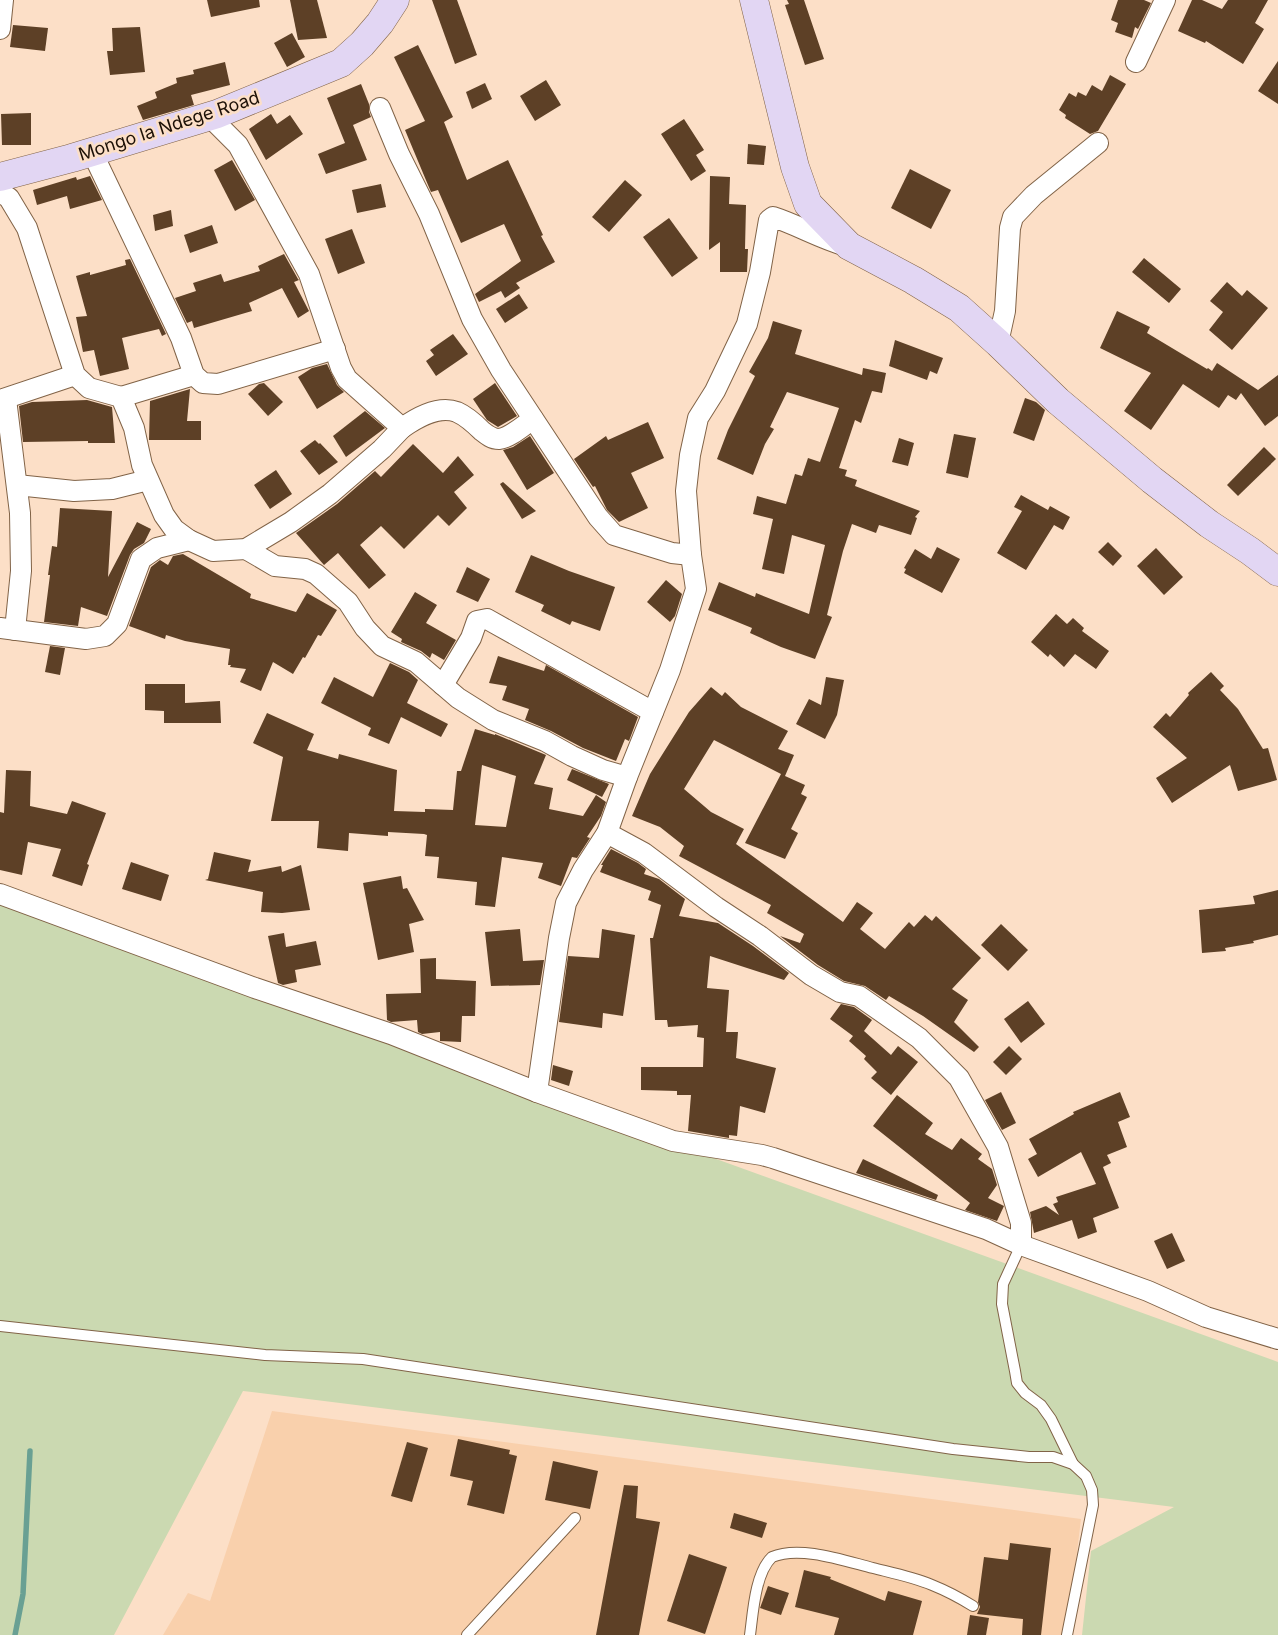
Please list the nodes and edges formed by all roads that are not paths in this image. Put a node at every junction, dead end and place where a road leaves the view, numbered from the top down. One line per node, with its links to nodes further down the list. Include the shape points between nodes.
1 (3, 0): 5 (street)
2 (395, 0): 8 (street, Mongo la Ndege Road, via 362,44 340,63)
3 (754, 0): 13 (street, via 795,168 808,204)
4 (1166, 0): 6 (street)
5 (0, 29)
6 (1136, 62)
7 (380, 108): 20 (street, via 429,214 472,319)
8 (209, 116): 10 (street, Mongo la Ndege Road); 15 (street, via 238,145 263,189 308,274)
9 (1098, 143): 14 (street, via 1034,195 1013,217 1005,311)
10 (92, 152): 11 (street, Mongo la Ndege Road); 17 (street, via 182,338)
11 (0, 177)
12 (0, 192): 16 (street, via 9,198 26,228)
13 (849, 246): 14 (street, via 959,308); 26 (street, via 773,217 769,220 747,324 715,391 698,418 686,490)
14 (998, 343): 27 (street, via 1058,401 1152,480)
15 (335, 349): 17 (street, via 218,384 203,383); 21 (street, via 348,379)
16 (75, 375): 18 (street, via 89,388); 19 (street)
17 (194, 375): 18 (street)
18 (120, 397): 22 (street, via 134,428)
19 (3, 400): 23 (street)
20 (533, 419): 21 (street, via 510,435 497,439 456,412 441,410); 26 (street, via 606,528 614,535 672,553)
21 (402, 428): 25 (street, via 330,494)
22 (148, 480): 23 (street, via 112,489 74,491); 24 (street, via 164,515 174,529)
23 (16, 485): 28 (street, via 21,571)
24 (189, 540): 25 (street, via 213,551); 28 (street, via 157,548 141,560 117,624 105,636 86,640)
25 (246, 549): 29 (street, via 275,566 305,569 316,574 348,602 382,646 416,662)
26 (691, 555): 30 (street, via 696,589)
27 (1278, 572)
28 (8, 629)
29 (443, 684): 30 (street, via 471,638 477,621 487,619); 31 (street, via 458,698 493,720 603,770)
30 (653, 712): 31 (street)
31 (627, 777): 32 (street)
32 (607, 833): 34 (street, via 566,903); 35 (street, via 644,853 811,975 840,992 859,996 883,1011 959,1078 998,1147 1021,1223)
33 (0, 894): 34 (street, via 255,988 391,1034)
34 (537, 1092): 35 (street, via 674,1141 773,1158 986,1229)
35 (1021, 1245): 37 (street, via 1148,1291 1206,1317); 38 (lane, via 1003,1284 1002,1304 1014,1371 1017,1383 1051,1419)
36 (0, 1326): 38 (lane, via 265,1355 364,1359 954,1450 1053,1457)
37 (1278, 1339)
38 (1073, 1464): 43 (lane, via 1086,1476 1092,1490 1093,1505)
39 (575, 1518): 41 (lane)
40 (973, 1606): 42 (lane, via 947,1591 908,1577 841,1559 814,1554 785,1554 772,1557 762,1571)
41 (467, 1635)
42 (750, 1635)
43 (1067, 1635)

